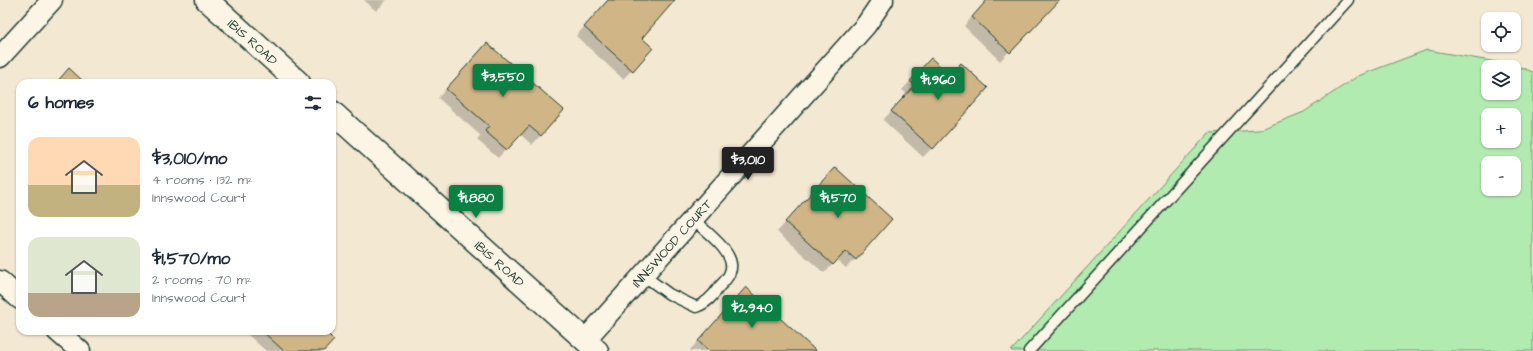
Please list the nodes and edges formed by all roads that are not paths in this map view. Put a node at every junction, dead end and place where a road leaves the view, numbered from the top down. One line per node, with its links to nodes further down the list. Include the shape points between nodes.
1 (52, 0): 5 (street)
2 (207, 0): 6 (street, IBIS ROAD)
3 (883, 0): 8 (street, INNSWOOD COURT, via 866,25)
4 (1348, 0): 15 (lane)
5 (0, 57)
6 (295, 79)
7 (336, 116): 13 (street, IBIS ROAD)
8 (692, 219): 9 (street, INNSWOOD COURT); 9 (lane, via 715,239 731,262 731,272 712,297 696,307 669,294)
9 (643, 275): 13 (street, INNSWOOD COURT)
10 (0, 281): 11 (street)
11 (16, 295)
12 (62, 335): 14 (street)
13 (591, 346)
14 (80, 351)
15 (1029, 351)

